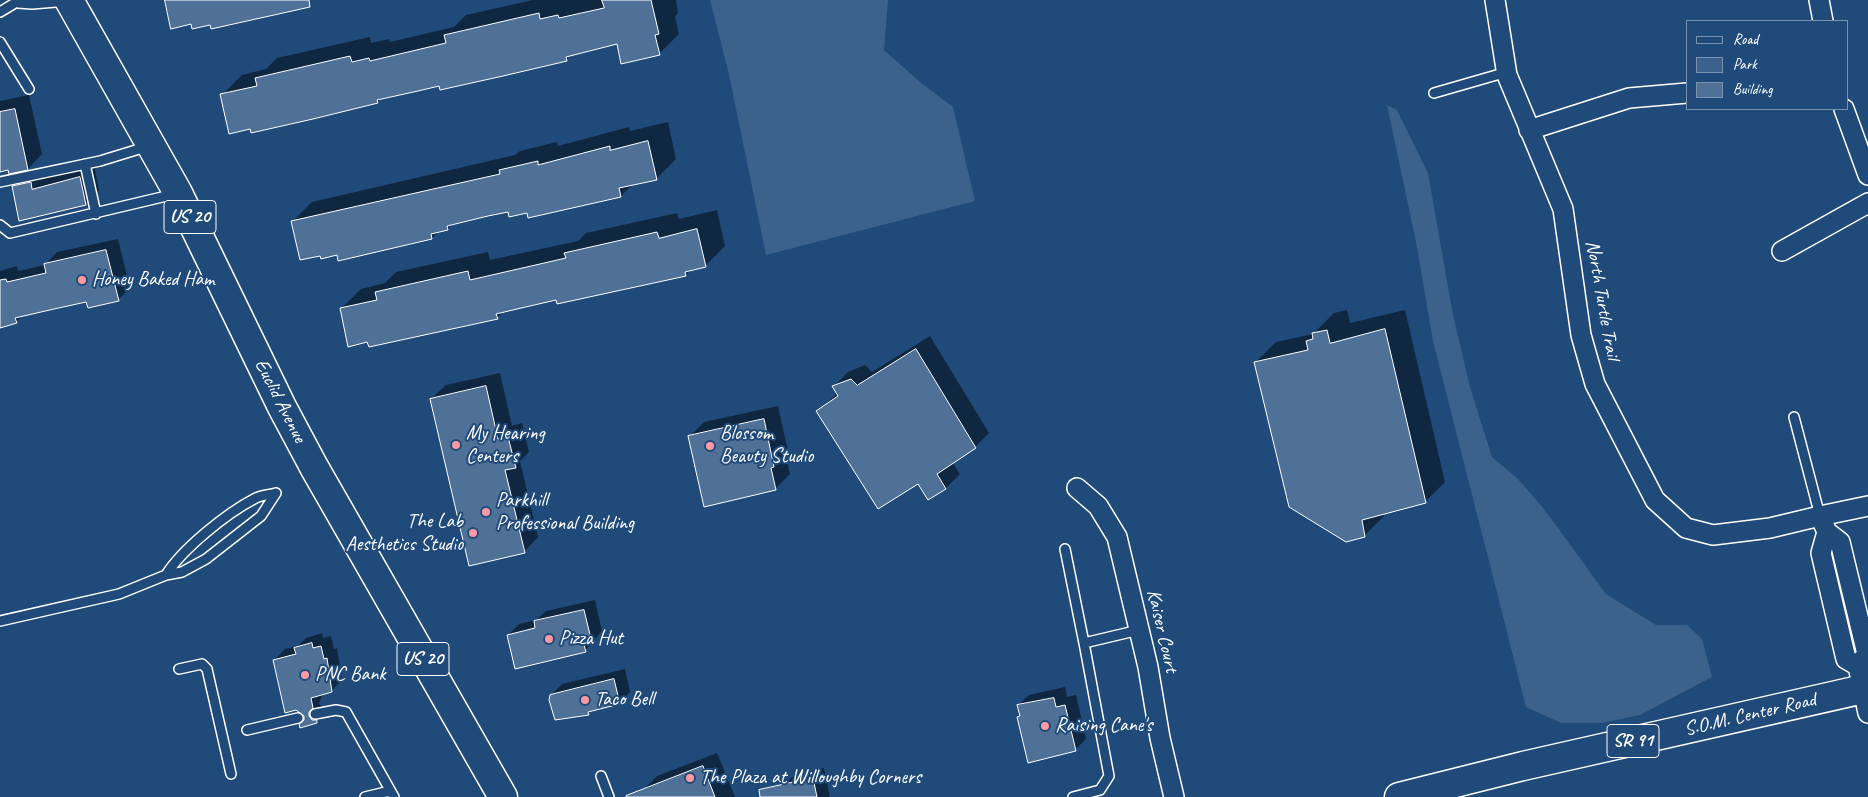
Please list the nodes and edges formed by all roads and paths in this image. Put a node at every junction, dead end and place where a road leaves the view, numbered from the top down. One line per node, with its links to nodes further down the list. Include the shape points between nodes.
1 (69, 0): 4 (lane, via 32,4); 14 (main road, Euclid Avenue / US 20)
2 (1495, 0): 8 (street, North Turtle Trail)
3 (1819, 0): 6 (street)
4 (19, 1): 5 (lane)
5 (0, 12)
6 (1823, 20)
7 (0, 42): 9 (lane)
8 (1507, 72): 10 (lane); 13 (street, North Turtle Trail)
9 (29, 89)
10 (1434, 93)
11 (1686, 93): 13 (street, via 1629,98)
12 (1844, 110): 16 (street)
13 (1529, 130): 26 (street, North Turtle Trail, via 1563,209 1581,335 1595,384 1655,500 1686,528 1713,535)
14 (152, 145): 15 (lane); 18 (main road, Euclid Avenue / US 20)
15 (85, 164): 17 (lane); 20 (lane)
16 (1868, 175)
17 (0, 182)
18 (178, 194): 20 (lane); 41 (main road, Euclid Avenue / US 20, via 282,407)
19 (1868, 203): 22 (street)
20 (96, 214): 21 (lane, via 10,233)
21 (0, 225)
22 (1782, 251)
23 (1794, 417): 26 (lane)
24 (1077, 488): 30 (street, Kaiser Court, via 1098,506 1117,537)
25 (1868, 506): 26 (street, North Turtle Trail)
26 (1824, 524): 33 (street, via 1820,553 1846,659)
27 (1065, 549): 31 (lane)
28 (166, 574): 28 (lane, via 182,572 206,559 262,516 276,493 255,498 200,537 175,559); 29 (lane, via 119,594)
29 (0, 620)
30 (1139, 630): 31 (lane); 44 (street, Kaiser Court)
31 (1084, 643): 43 (lane, via 1108,776 1100,790)
32 (179, 669): 37 (lane, via 202,664 208,669)
33 (1865, 689): 45 (main road, S.O.M. Center Road / SR 91)
34 (315, 714): 39 (lane, via 336,710 346,712)
35 (298, 718): 36 (lane)
36 (247, 730)
37 (232, 774)
38 (601, 776): 42 (lane)
39 (392, 794): 40 (lane)
40 (365, 797)
41 (503, 797)
42 (609, 797)
43 (1073, 797)
44 (1174, 797)
45 (1399, 797)

